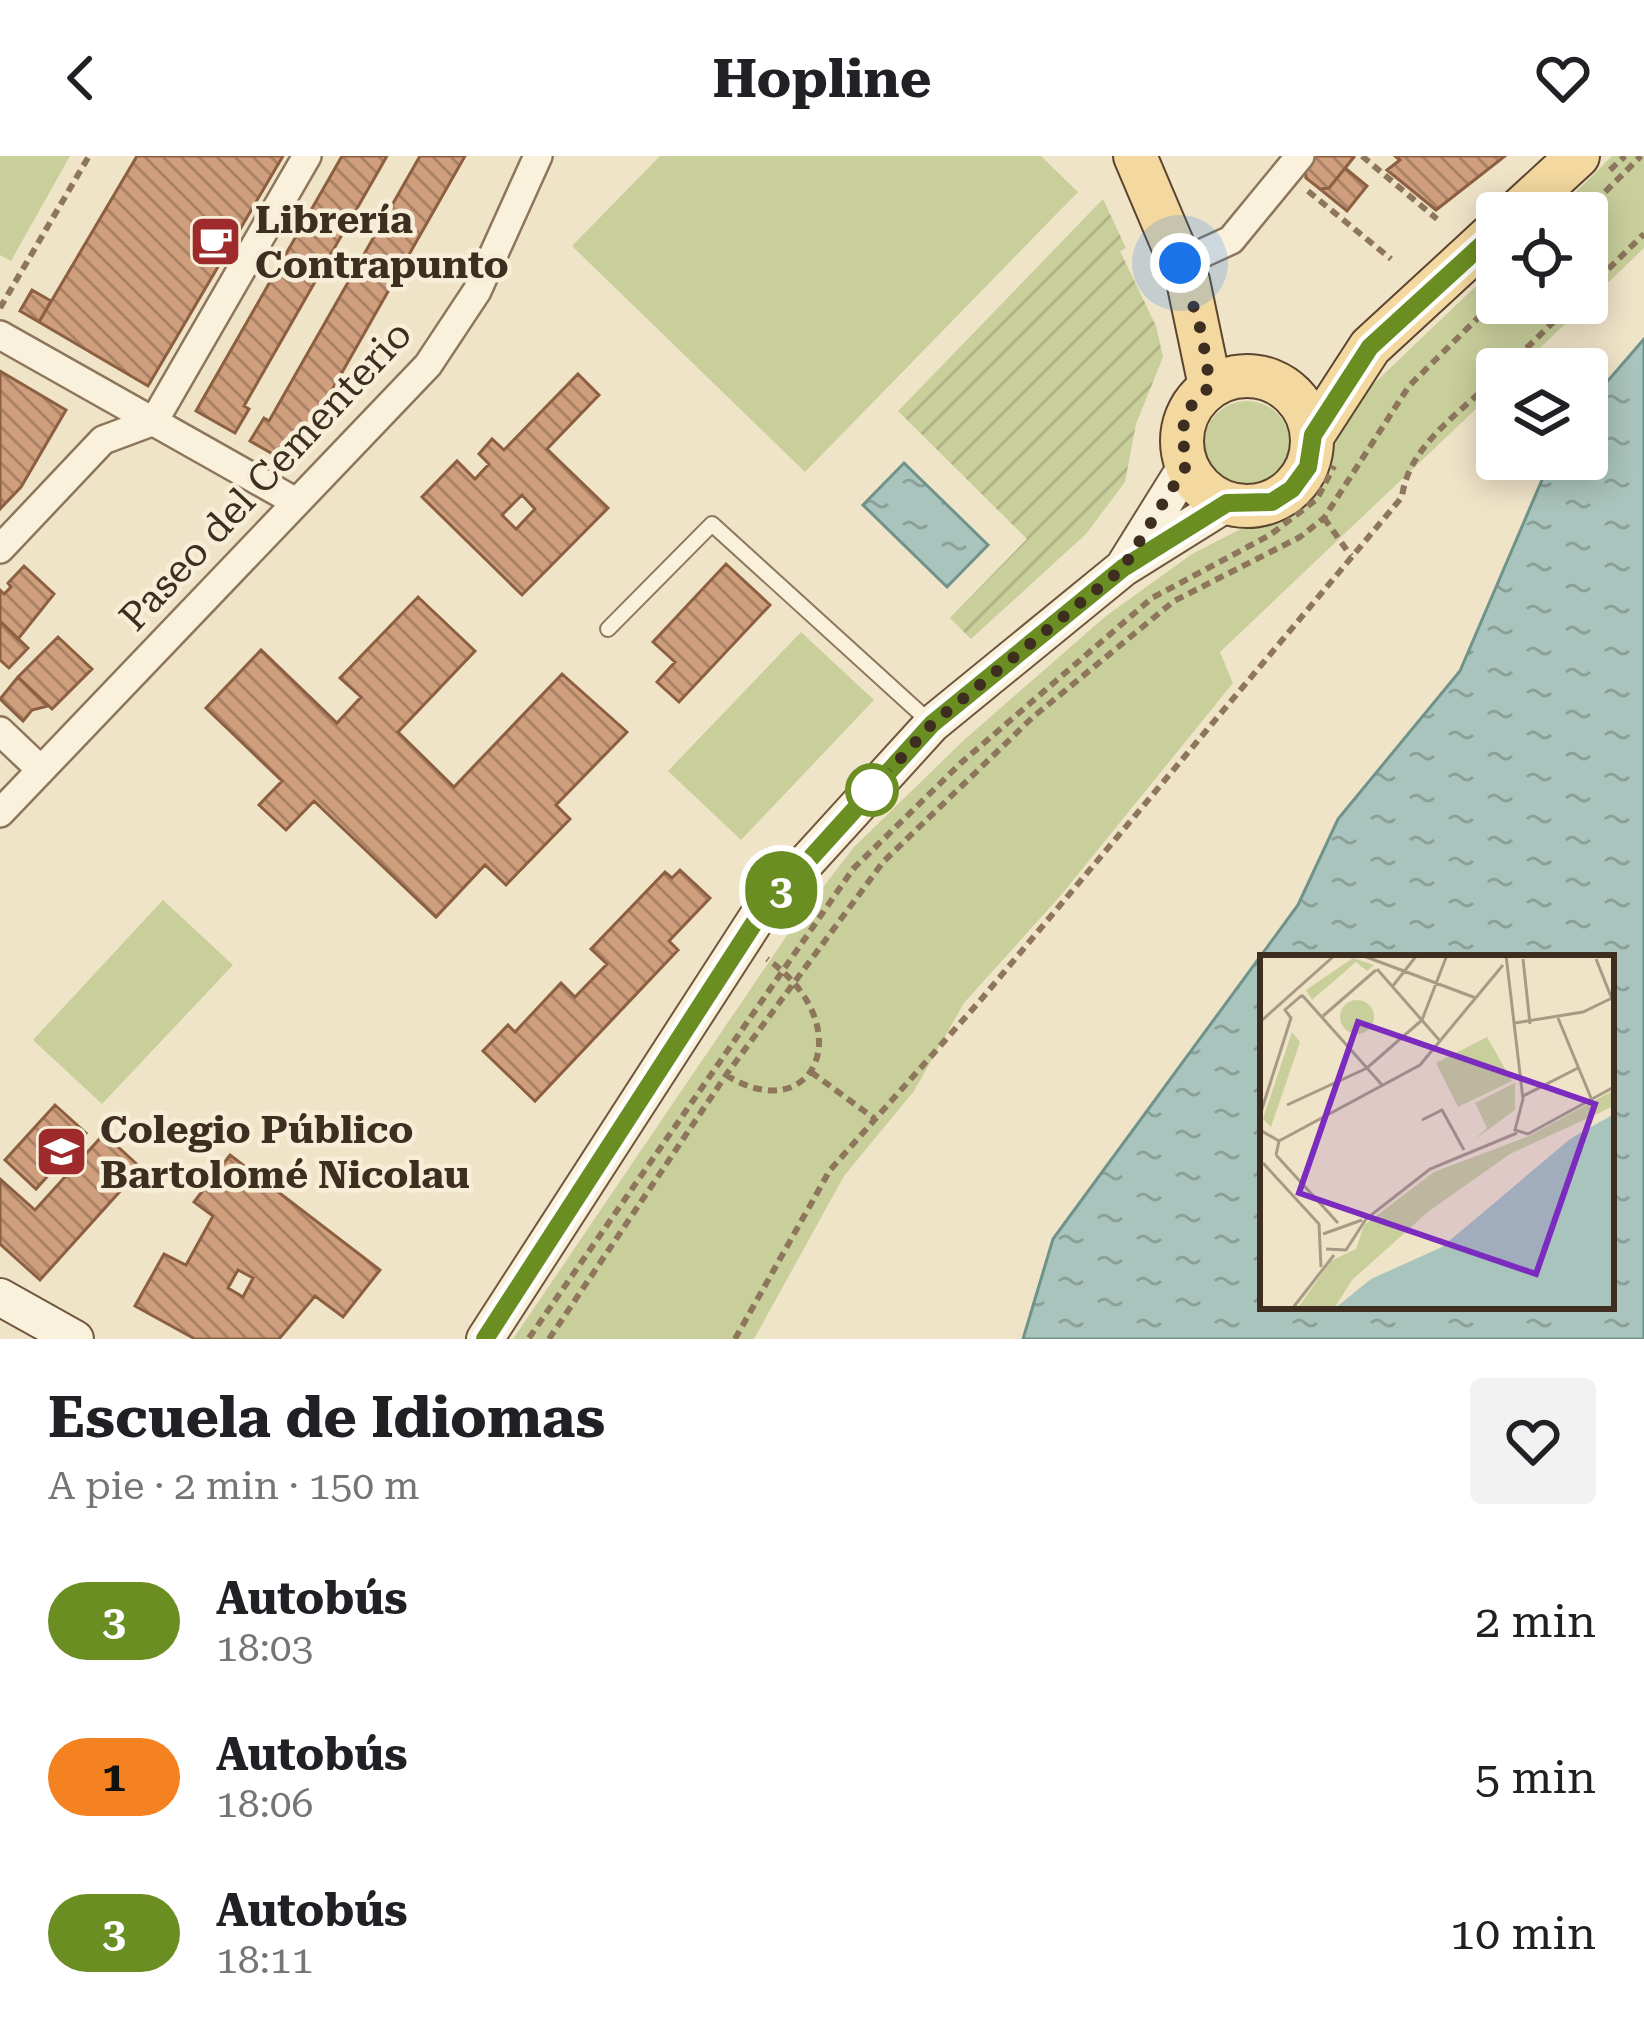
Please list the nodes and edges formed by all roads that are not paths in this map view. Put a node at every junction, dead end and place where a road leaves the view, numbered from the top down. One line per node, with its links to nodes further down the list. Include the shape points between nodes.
1 (307, 156): 12 (street)
2 (538, 156): 15 (street, Paseo del Cementerio, via 477,291 428,365)
3 (1136, 156): 8 (main road)
4 (1578, 156): 6 (main road)
5 (1294, 165): 8 (street, via 1231,240)
6 (1539, 192)
7 (1476, 249): 10 (main road)
8 (1184, 272): 11 (main road)
9 (0, 335): 12 (street)
10 (1370, 347): 11 (main road); 13 (main road)
11 (1245, 381): 13 (main road, via 1302,404); 14 (main road, via 1191,406 1182,430)
12 (154, 421): 15 (street); 17 (street, via 103,440)
13 (1328, 441): 16 (main road, via 1272,502)
14 (1186, 466): 16 (main road, via 1203,490); 18 (street)
15 (296, 502): 22 (street, Paseo del Cementerio)
16 (1227, 503): 18 (street)
17 (0, 549)
18 (1123, 568): 20 (street)
19 (608, 629): 20 (lane, via 712,524)
20 (932, 724): 26 (street, via 760,914)
21 (0, 730): 22 (street)
22 (41, 770): 23 (street, Paseo del Cementerio)
23 (0, 813)
24 (0, 1297): 25 (street)
25 (75, 1339)
26 (485, 1339)

